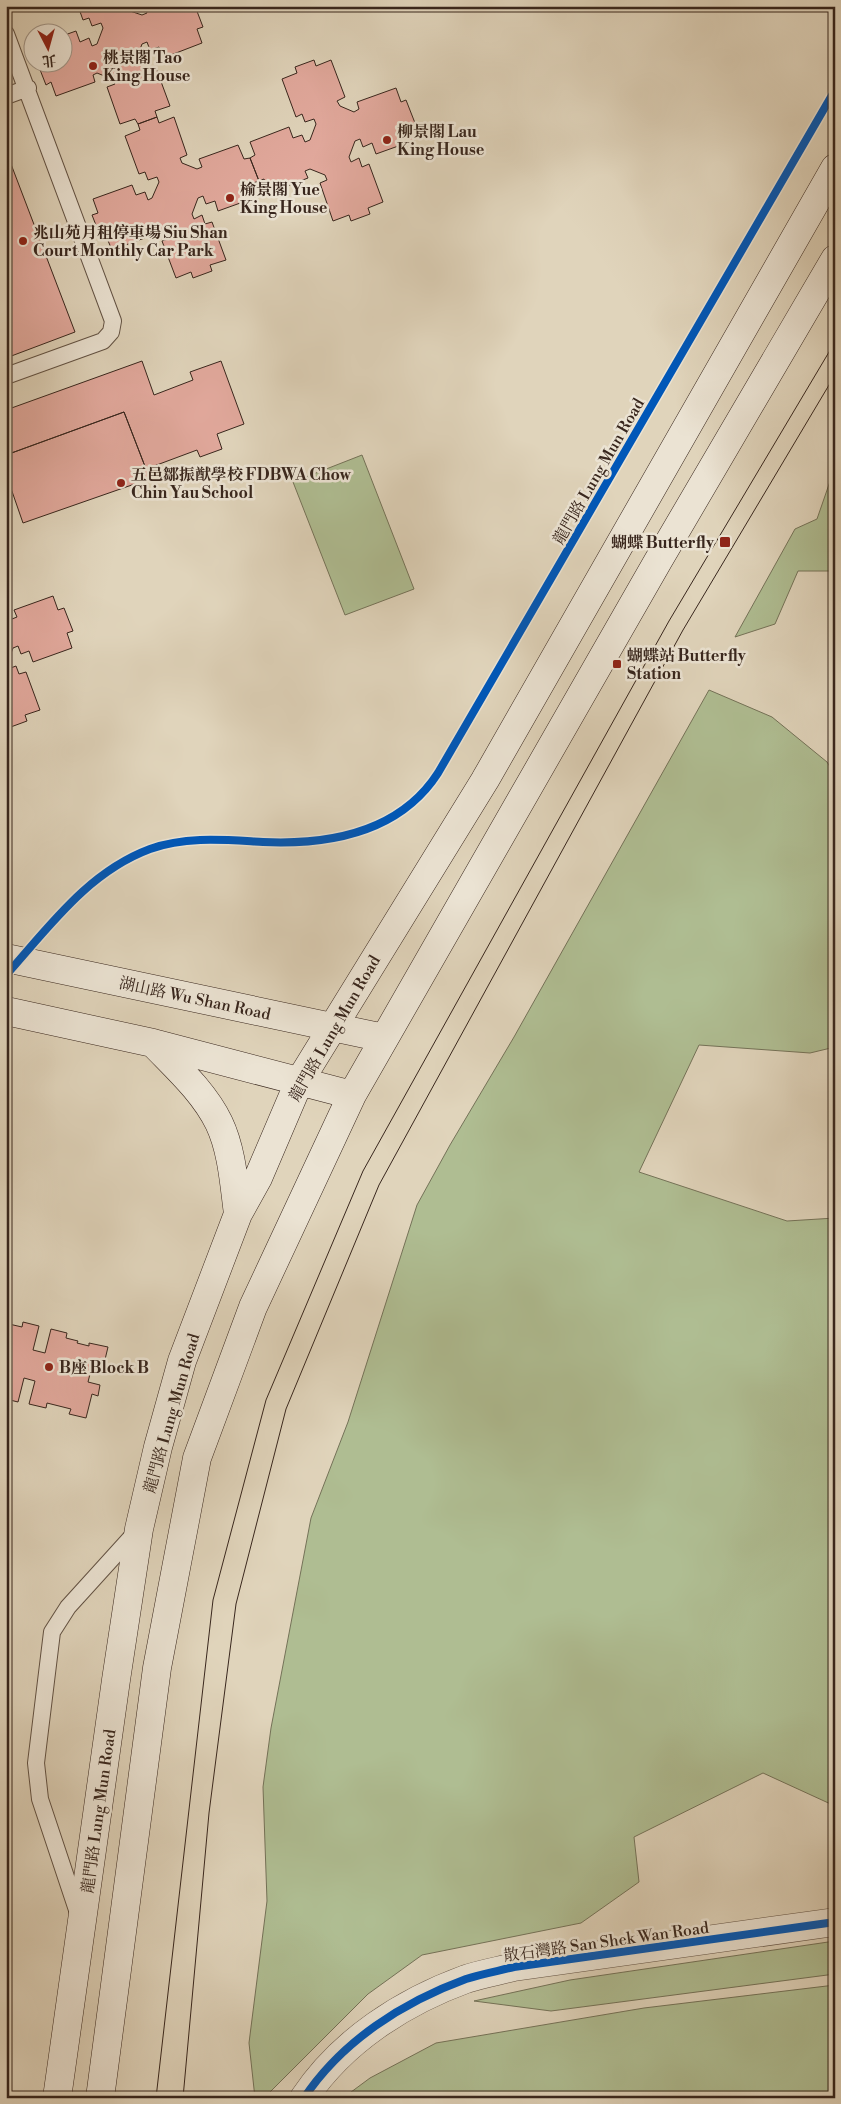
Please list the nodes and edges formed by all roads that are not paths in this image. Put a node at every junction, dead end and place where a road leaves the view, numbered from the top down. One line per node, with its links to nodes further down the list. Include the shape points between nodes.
1 (6, 34): 2 (lane)
2 (28, 88): 3 (lane); 6 (lane, via 113,321 111,332 103,341)
3 (6, 96)
4 (835, 168): 9 (main road, 龍門路 Lung Mun Road, via 485,780)
5 (835, 259): 10 (main road)
6 (6, 376)
7 (6, 958): 9 (main road, 湖山路 Wu Shan Road)
8 (6, 1011): 11 (main road)
9 (335, 1026): 10 (main road, 湖山路 Wu Shan Road); 12 (main road, 龍門路 Lung Mun Road)
10 (384, 1038): 13 (main road)
11 (152, 1043): 12 (main road); 14 (main road, via 193,1085 219,1124 228,1150)
12 (300, 1082): 13 (main road); 14 (main road, 龍門路 Lung Mun Road, via 258,1178)
13 (352, 1095): 19 (main road, via 254,1307 197,1458 157,1668)
14 (238, 1214): 15 (main road, 龍門路 Lung Mun Road, via 182,1361)
15 (139, 1529): 17 (main road, 龍門路 Lung Mun Road); 17 (lane, via 68,1607 52,1632 36,1763 37,1780 40,1799)
16 (835, 1922): 20 (main road, 散石灣路 San Shek Wan Road, via 514,1967 467,1979 423,1997 381,2022 343,2052)
17 (82, 1928): 18 (main road, 龍門路 Lung Mun Road)
18 (57, 2098)
19 (100, 2098)
20 (304, 2098)

